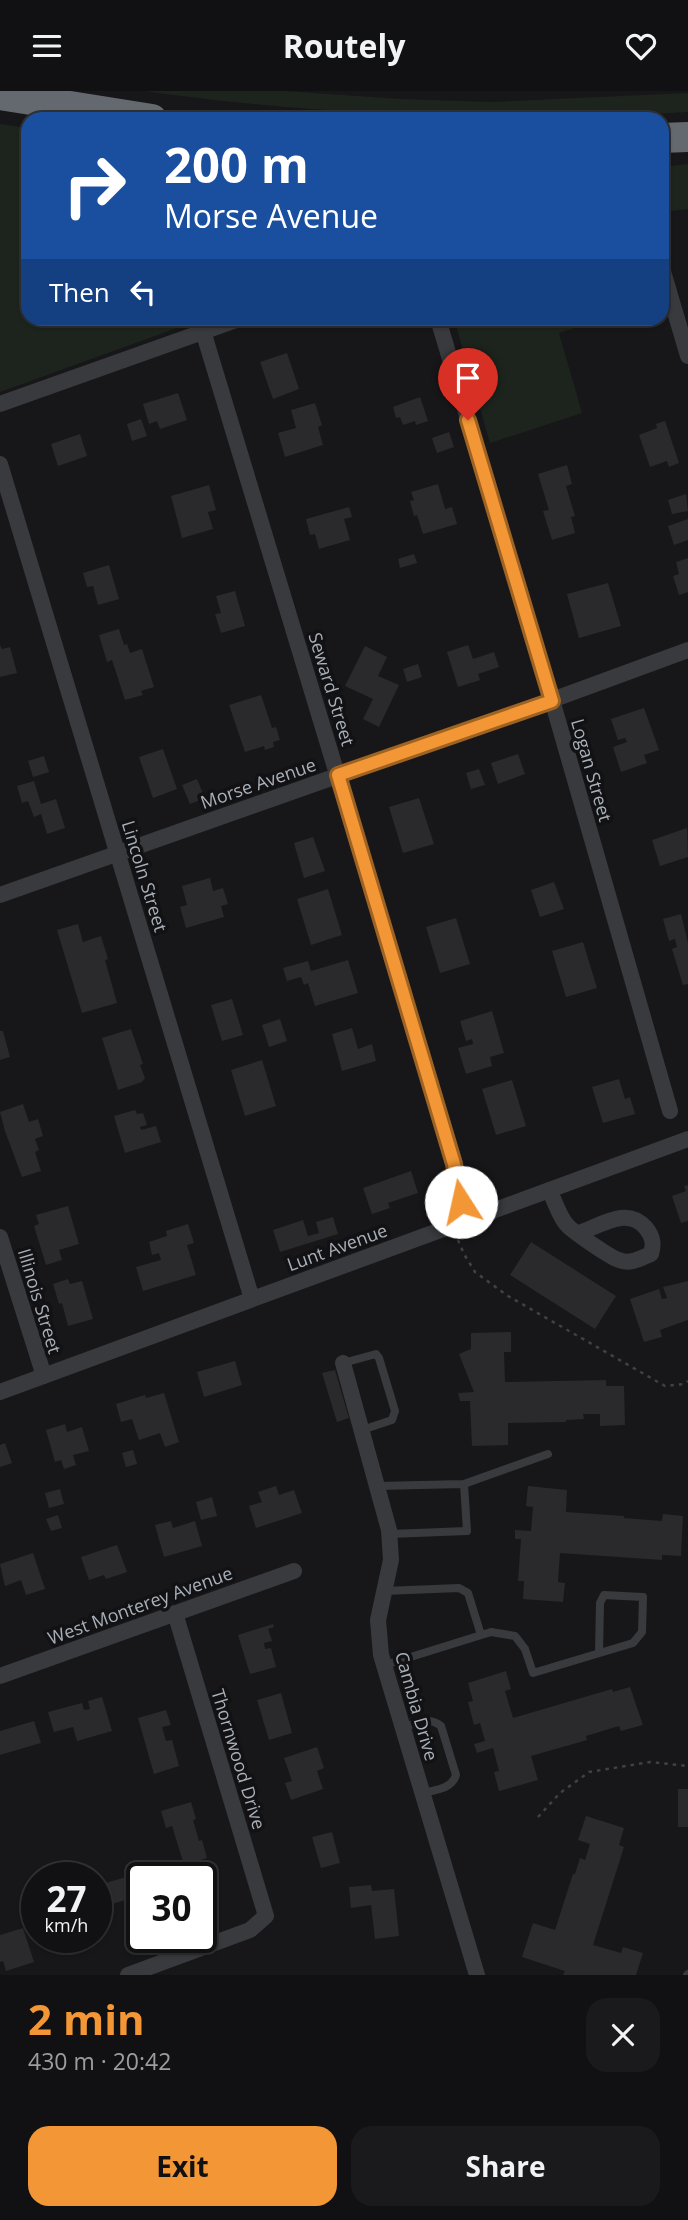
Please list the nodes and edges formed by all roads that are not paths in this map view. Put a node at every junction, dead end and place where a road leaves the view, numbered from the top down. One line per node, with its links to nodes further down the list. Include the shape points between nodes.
1 (0, 95): 2 (highway)
2 (108, 112)
3 (688, 137): 4 (highway)
4 (669, 138)
5 (669, 292): 9 (street)
6 (219, 326): 8 (street)
7 (440, 326): 13 (street, Logan Street)
8 (204, 331): 10 (street); 14 (street, Seward Street)
9 (688, 356)
10 (0, 404)
11 (0, 464): 15 (street, Lincoln Street)
12 (688, 650): 13 (street, Morse Avenue)
13 (552, 701): 14 (street, Morse Avenue); 17 (street, Logan Street)
14 (338, 775): 15 (street, Morse Avenue); 20 (street, Seward Street, via 454,1164)
15 (118, 853): 16 (street, Morse Avenue); 23 (street, Lincoln Street)
16 (0, 895)
17 (670, 1111)
18 (688, 1139): 19 (street, Lunt Avenue)
19 (549, 1190): 20 (street, Lunt Avenue); 21 (street, via 567,1225)
20 (464, 1221): 23 (street, Lunt Avenue)
21 (579, 1233)
22 (0, 1237): 25 (street, Illinois Street)
23 (252, 1299): 25 (street, Lunt Avenue)
24 (343, 1363): 27 (street, Cambia Drive); 27 (lane, via 376,1354 395,1411 393,1420)
25 (44, 1376): 26 (street, Lunt Avenue)
26 (0, 1392)
27 (362, 1430): 30 (street, Cambia Drive)
28 (548, 1454): 29 (lane)
29 (464, 1483): 30 (lane); 31 (lane, via 467,1531)
30 (377, 1486): 31 (street, Cambia Drive)
31 (390, 1534): 33 (street, Cambia Drive, via 391,1560)
32 (294, 1571): 34 (street, West Monterey Avenue)
33 (384, 1591): 35 (lane, via 459,1588 468,1593); 37 (street, Cambia Drive, via 378,1621)
34 (175, 1613): 38 (street, West Monterey Avenue); 41 (street, Thornwood Drive, via 266,1916 250,1930)
35 (481, 1635): 36 (lane, via 515,1636 533,1673); 37 (lane)
36 (599, 1653): 36 (lane, via 633,1643 642,1632 643,1597 604,1595)
37 (384, 1665): 39 (street, Cambia Drive)
38 (0, 1676)
39 (403, 1727): 40 (street, Cambia Drive); 40 (lane, via 428,1720 441,1726 456,1775 447,1787)
40 (422, 1793): 42 (street, Cambia Drive)
41 (128, 1975)
42 (477, 1975)

